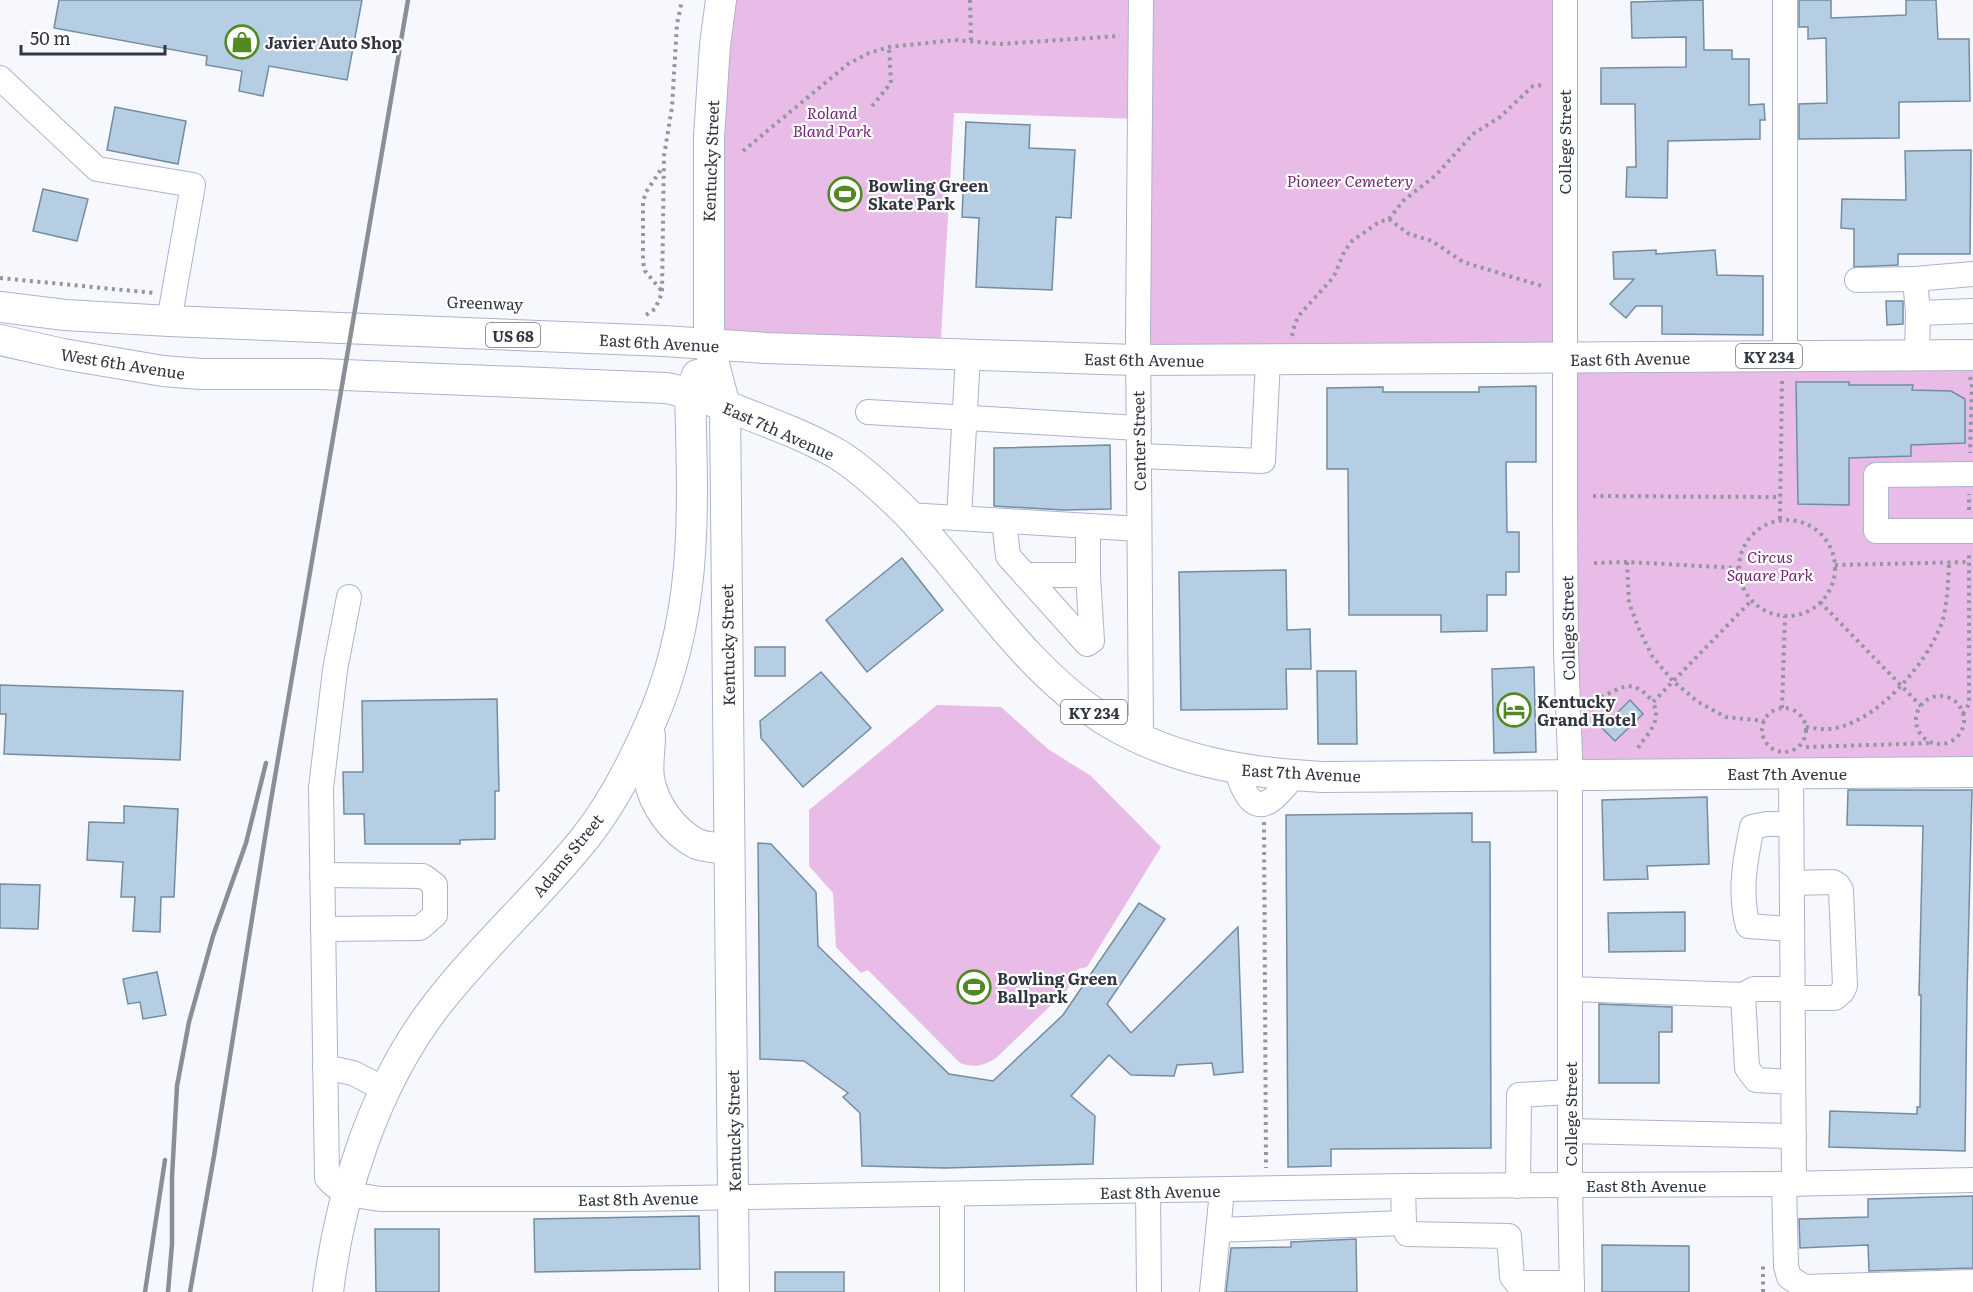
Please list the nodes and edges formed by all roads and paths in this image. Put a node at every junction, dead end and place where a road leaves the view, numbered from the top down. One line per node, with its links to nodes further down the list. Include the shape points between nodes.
1 (682, 0): 14 (path)
2 (722, 0): 29 (main road, Kentucky Street, via 714,45 709,138)
3 (970, 0): 8 (path)
4 (1141, 0): 7 (street, Center Street)
5 (1565, 0): 33 (street, College Street)
6 (1785, 0): 36 (street)
7 (1140, 36): 8 (path, via 1045,43); 34 (street, Center Street)
8 (970, 40): 9 (path)
9 (889, 47): 12 (path, via 891,82); 13 (path, via 848,64)
10 (0, 78): 23 (street, via 97,169 193,185)
11 (1543, 85): 15 (path, via 1533,86 1500,117 1473,134)
12 (872, 106)
13 (743, 151)
14 (663, 167): 21 (path); 21 (path, via 643,202 643,262 645,271)
15 (1389, 219): 20 (path, via 1463,262); 28 (path, via 1352,241 1335,274 1301,313)
16 (1973, 274): 18 (street)
17 (0, 278): 23 (path)
18 (1915, 279): 19 (street); 25 (street)
19 (1857, 280)
20 (1545, 287)
21 (662, 290): 26 (path, via 655,309)
22 (0, 307): 23 (main road, US 68, via 65,315)
23 (171, 308): 29 (main road, East 6th Avenue / US 68, via 316,327)
24 (1973, 311): 25 (street)
25 (1918, 313): 32 (street)
26 (642, 317)
27 (0, 340): 37 (main road, West 6th Avenue, via 163,371 201,374 319,374)
28 (1292, 340)
29 (709, 345): 30 (main road, East 6th Avenue / KY 234); 37 (main road, Adams Street); 38 (main road, Kentucky Street)
30 (968, 355): 34 (main road, East 6th Avenue / KY 234); 40 (street)
31 (1973, 355): 32 (main road, East 6th Avenue / KY 234)
32 (1917, 356): 36 (main road, East 6th Avenue / KY 234)
33 (1566, 359): 35 (main road, East 6th Avenue / KY 234); 36 (main road, East 6th Avenue / KY 234); 79 (street, College Street)
34 (1138, 360): 35 (main road, East 6th Avenue / KY 234); 41 (street, Center Street)
35 (1268, 360): 42 (street, via 1263,461)
36 (1784, 366): 45 (path)
37 (690, 392): 38 (main road, East 7th Avenue); 72 (main road, Adams Street, via 693,502 689,579 675,652)
38 (725, 406): 46 (main road, East 7th Avenue / KY 234, via 799,435 839,456 873,481); 82 (main road, Kentucky Street)
39 (868, 412): 40 (street)
40 (965, 419): 41 (street); 47 (street)
41 (1138, 428): 42 (street, Center Street)
42 (1139, 456): 51 (street, Center Street)
43 (1973, 474): 52 (street, via 1876,476 1876,531)
44 (1593, 496): 45 (path)
45 (1782, 497): 48 (path)
46 (908, 515): 47 (street); 74 (main road, East 7th Avenue / KY 234, via 1025,653 1058,685 1105,720)
47 (959, 518): 49 (street)
48 (1780, 519): 57 (path, via 1811,525 1832,549); 58 (path, via 1767,523 1746,541)
49 (1004, 521): 50 (street); 59 (street, via 1008,556)
50 (1089, 526): 51 (street); 60 (street)
51 (1139, 529): 74 (street, Center Street)
52 (1973, 531)
53 (1627, 562): 56 (path); 58 (path); 65 (path, via 1629,603 1639,629 1652,656)
54 (1949, 562): 55 (path); 57 (path); 66 (path, via 1941,623 1916,670)
55 (1970, 562)
56 (1594, 563)
57 (1835, 565): 63 (path, via 1832,585)
58 (1738, 568): 62 (path, via 1744,591)
59 (1025, 575): 60 (street); 60 (street, via 1087,644 1092,642)
60 (1088, 575)
61 (349, 597): 83 (street, via 335,670 321,788)
62 (1751, 600): 64 (path, via 1761,609); 65 (path)
63 (1820, 602): 64 (path, via 1798,615); 66 (path)
64 (1785, 616): 70 (path)
65 (1673, 681): 68 (path); 71 (path, via 1698,702 1726,717)
66 (1902, 685): 69 (path); 73 (path, via 1874,710 1852,722 1830,729)
67 (1594, 700): 68 (path, via 1625,685 1637,687)
68 (1653, 702): 76 (path, via 1655,725)
69 (1921, 706): 75 (path, via 1918,729 1928,741); 75 (path, via 1941,696 1955,701 1963,714 1958,736 1944,744)
70 (1782, 708): 71 (path); 73 (path, via 1795,711)
71 (1764, 721): 77 (path, via 1763,736 1771,748)
72 (651, 724): 82 (main road, via 649,776 661,810 690,840 713,848); 92 (main road, Adams Street, via 625,777 587,836 433,1010)
73 (1806, 727): 77 (path)
74 (1141, 738): 79 (main road, East 7th Avenue / KY 234, via 1198,761 1270,774)
75 (1936, 743): 77 (path)
76 (1638, 748)
77 (1795, 760): 78 (main road, East 7th Avenue / KY 234); 79 (main road, East 7th Avenue / KY 234); 81 (street)
78 (1973, 772)
79 (1570, 776): 87 (street, College Street)
80 (1264, 817): 96 (path)
81 (1791, 824): 84 (street); 86 (street, via 1752,827 1743,868 1748,926)
82 (729, 847): 106 (main road, Kentucky Street)
83 (322, 875): 85 (street); 85 (street, via 423,876 435,885 435,915 420,928)
84 (1792, 883): 86 (street); 88 (street, via 1839,885 1845,986 1835,998)
85 (323, 929): 90 (street)
86 (1792, 929): 88 (street)
87 (1570, 989): 89 (street); 93 (street, College Street)
88 (1792, 994): 89 (street, via 1754,989); 91 (street)
89 (1743, 995): 91 (street, via 1747,1068 1756,1080)
90 (325, 1067): 92 (street, via 353,1073); 104 (street, via 327,1178)
91 (1793, 1082): 95 (street)
92 (386, 1090): 104 (main road, Adams Street)
93 (1570, 1092): 94 (street, College Street); 100 (street, via 1518,1095)
94 (1570, 1131): 95 (street); 101 (street, College Street)
95 (1794, 1136): 98 (street)
96 (1266, 1172)
97 (1973, 1180): 98 (street, East 8th Avenue)
98 (1789, 1184): 101 (street, East 8th Avenue); 109 (street, via 1786,1266 1790,1276 1804,1287)
99 (1403, 1186): 100 (street, East 8th Avenue); 103 (street, East 8th Avenue); 107 (street)
100 (1518, 1186): 101 (street, East 8th Avenue)
101 (1570, 1186): 110 (street, College Street)
102 (1148, 1191): 103 (street, East 8th Avenue); 105 (street, East 8th Avenue); 114 (street)
103 (1222, 1191): 108 (street)
104 (347, 1193): 106 (street, East 8th Avenue, via 381,1199); 111 (main road, Adams Street, via 333,1249)
105 (952, 1194): 106 (street, East 8th Avenue); 113 (street)
106 (733, 1197): 112 (main road, Kentucky Street)
107 (1404, 1223): 108 (street); 110 (street, via 1407,1233 1509,1236 1512,1277 1517,1283)
108 (1218, 1230): 115 (street)
109 (1973, 1282)
110 (1572, 1287)
111 (328, 1292)
112 (734, 1292)
113 (952, 1292)
114 (1149, 1292)
115 (1212, 1292)

